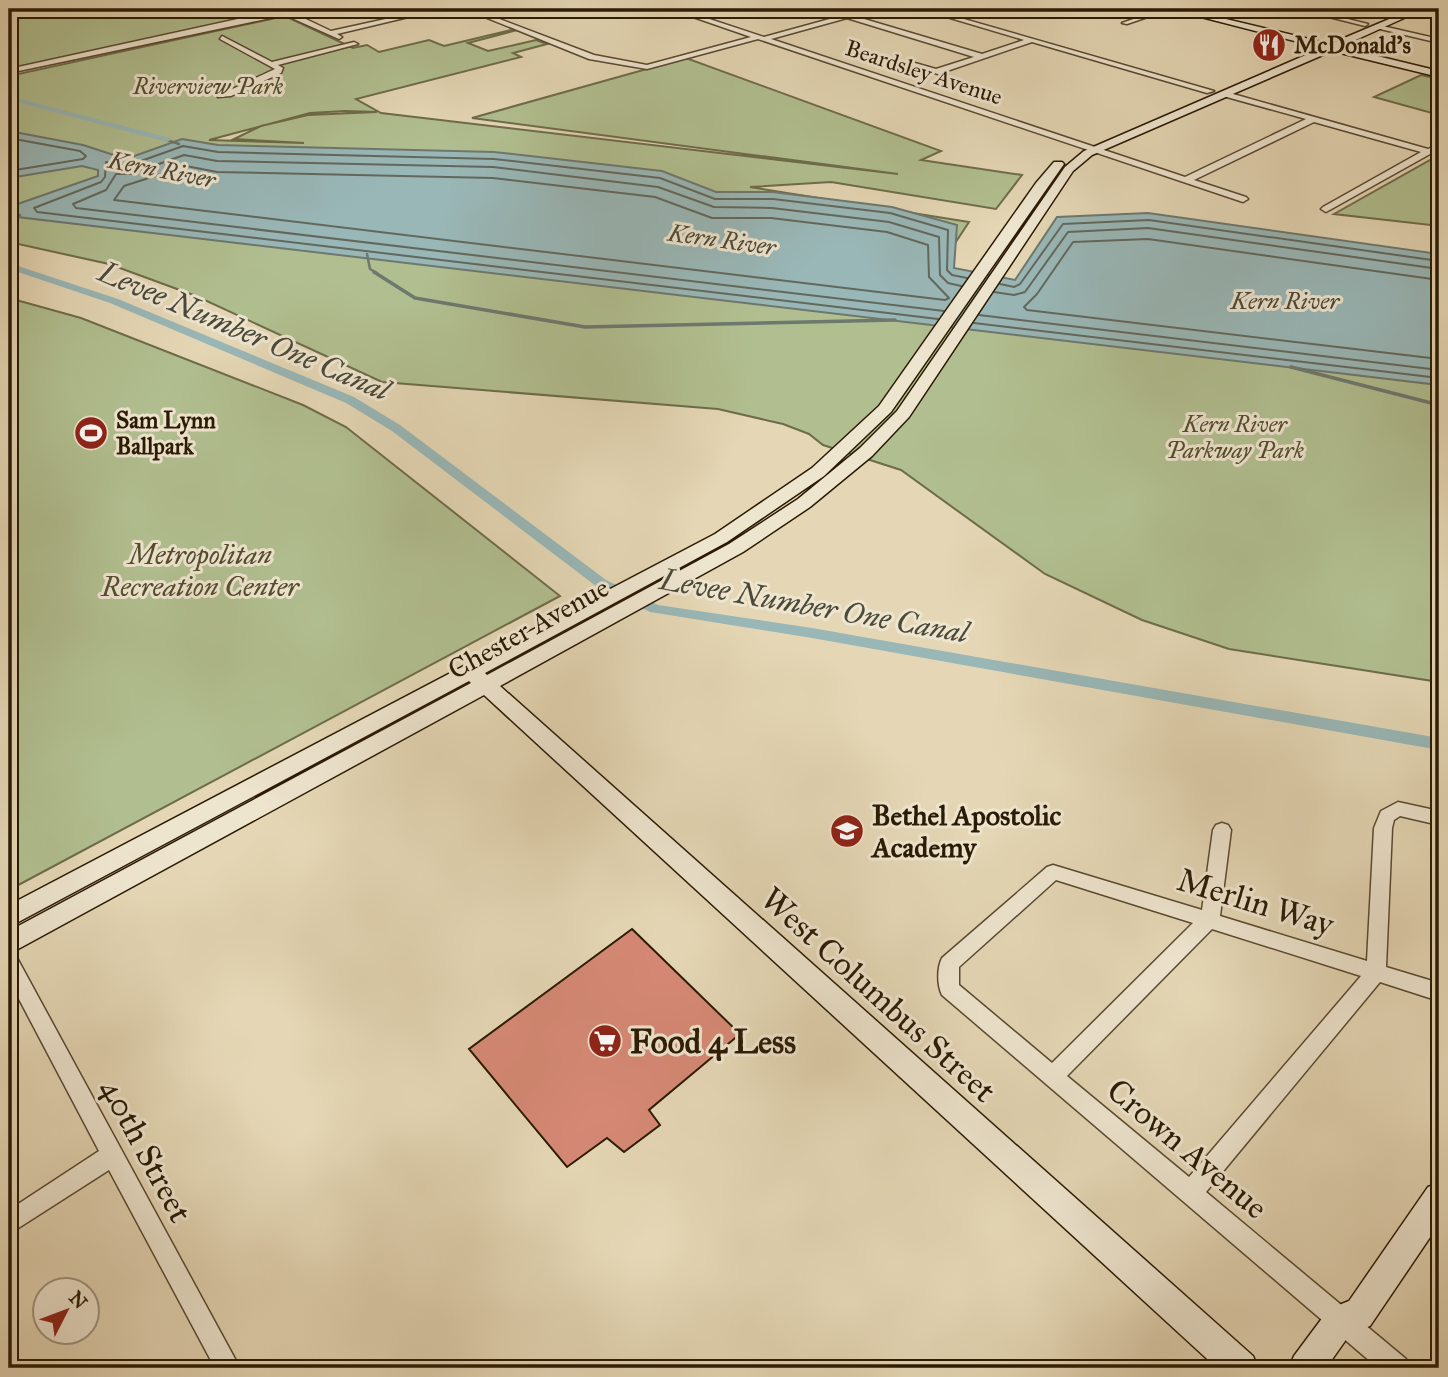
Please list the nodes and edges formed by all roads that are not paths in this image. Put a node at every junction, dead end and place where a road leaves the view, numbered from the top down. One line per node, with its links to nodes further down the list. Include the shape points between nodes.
1 (302, 9): 13 (street)
2 (439, 9): 20 (street)
3 (468, 9): 22 (street, via 592,57 655,67)
4 (673, 9): 22 (street, Beardsley Avenue)
5 (872, 9): 15 (street)
6 (923, 9): 23 (street)
7 (1168, 9): 17 (street)
8 (1174, 9): 25 (main road)
9 (1300, 9): 18 (street)
10 (1400, 9): 16 (main road)
11 (1420, 9): 19 (main road)
12 (1425, 9): 14 (street)
13 (281, 10): 20 (street); 30 (street)
14 (1439, 12)
15 (847, 16): 22 (street); 27 (street)
16 (1382, 16): 18 (main road); 19 (main road)
17 (1125, 23)
18 (1365, 24): 25 (main road)
19 (1378, 27): 24 (street); 26 (main road)
20 (331, 33): 28 (street, via 354,44)
21 (222, 38): 28 (street)
22 (762, 38): 39 (street, Beardsley Avenue)
23 (1032, 40): 27 (street); 35 (street)
24 (1439, 41)
25 (1313, 43): 26 (main road); 34 (main road)
26 (1330, 48): 32 (main road); 34 (main road)
27 (983, 57): 31 (street)
28 (271, 64): 36 (street, via 278,71)
29 (908, 64): 31 (street)
30 (9, 71)
31 (935, 72): 33 (street)
32 (1439, 75)
33 (953, 77)
34 (1225, 90): 35 (main road, Chester Avenue); 37 (main road, Chester Avenue); 38 (street)
35 (1210, 91): 37 (main road); 39 (main road, Chester Avenue)
36 (218, 95)
37 (1205, 103): 41 (main road, Chester Avenue)
38 (1313, 119): 42 (street); 43 (street)
39 (1083, 145): 41 (street, Beardsley Avenue); 46 (main road, Chester Avenue, via 1040,186 885,409 818,472)
40 (1439, 146): 42 (street)
41 (1096, 149): 43 (street, Beardsley Avenue); 46 (main road, Chester Avenue, via 1069,169 902,414 835,479 746,542)
42 (1429, 152): 45 (street)
43 (1186, 180): 44 (street, Beardsley Avenue)
44 (1243, 199)
45 (1326, 209)
46 (652, 585): 47 (main road, Chester Avenue)
47 (478, 678): 50 (main road, Chester Avenue); 52 (main road, Chester Avenue); 64 (main road, West Columbus Street)
48 (1439, 818): 54 (street, via 1398,809 1387,816)
49 (1222, 830): 51 (street)
50 (9, 917)
51 (1210, 919): 54 (street, Merlin Way); 55 (street, Merlin Way, via 1052,872 950,964); 57 (street)
52 (9, 943)
53 (9, 962): 58 (street, 40th Street)
54 (1376, 972): 56 (street, Merlin Way); 59 (street)
55 (948, 974): 57 (street, Crown Avenue, via 948,989)
56 (1439, 992)
57 (1052, 1077): 59 (street, Crown Avenue)
58 (113, 1155): 61 (street); 63 (street, 40th Street)
59 (1190, 1194): 62 (street, Crown Avenue)
60 (1439, 1198): 62 (main road, via 1359,1315)
61 (9, 1223)
62 (1340, 1320): 65 (main road); 66 (street, Crown Avenue)
63 (228, 1368)
64 (1241, 1368)
65 (1306, 1368)
66 (1397, 1368)

